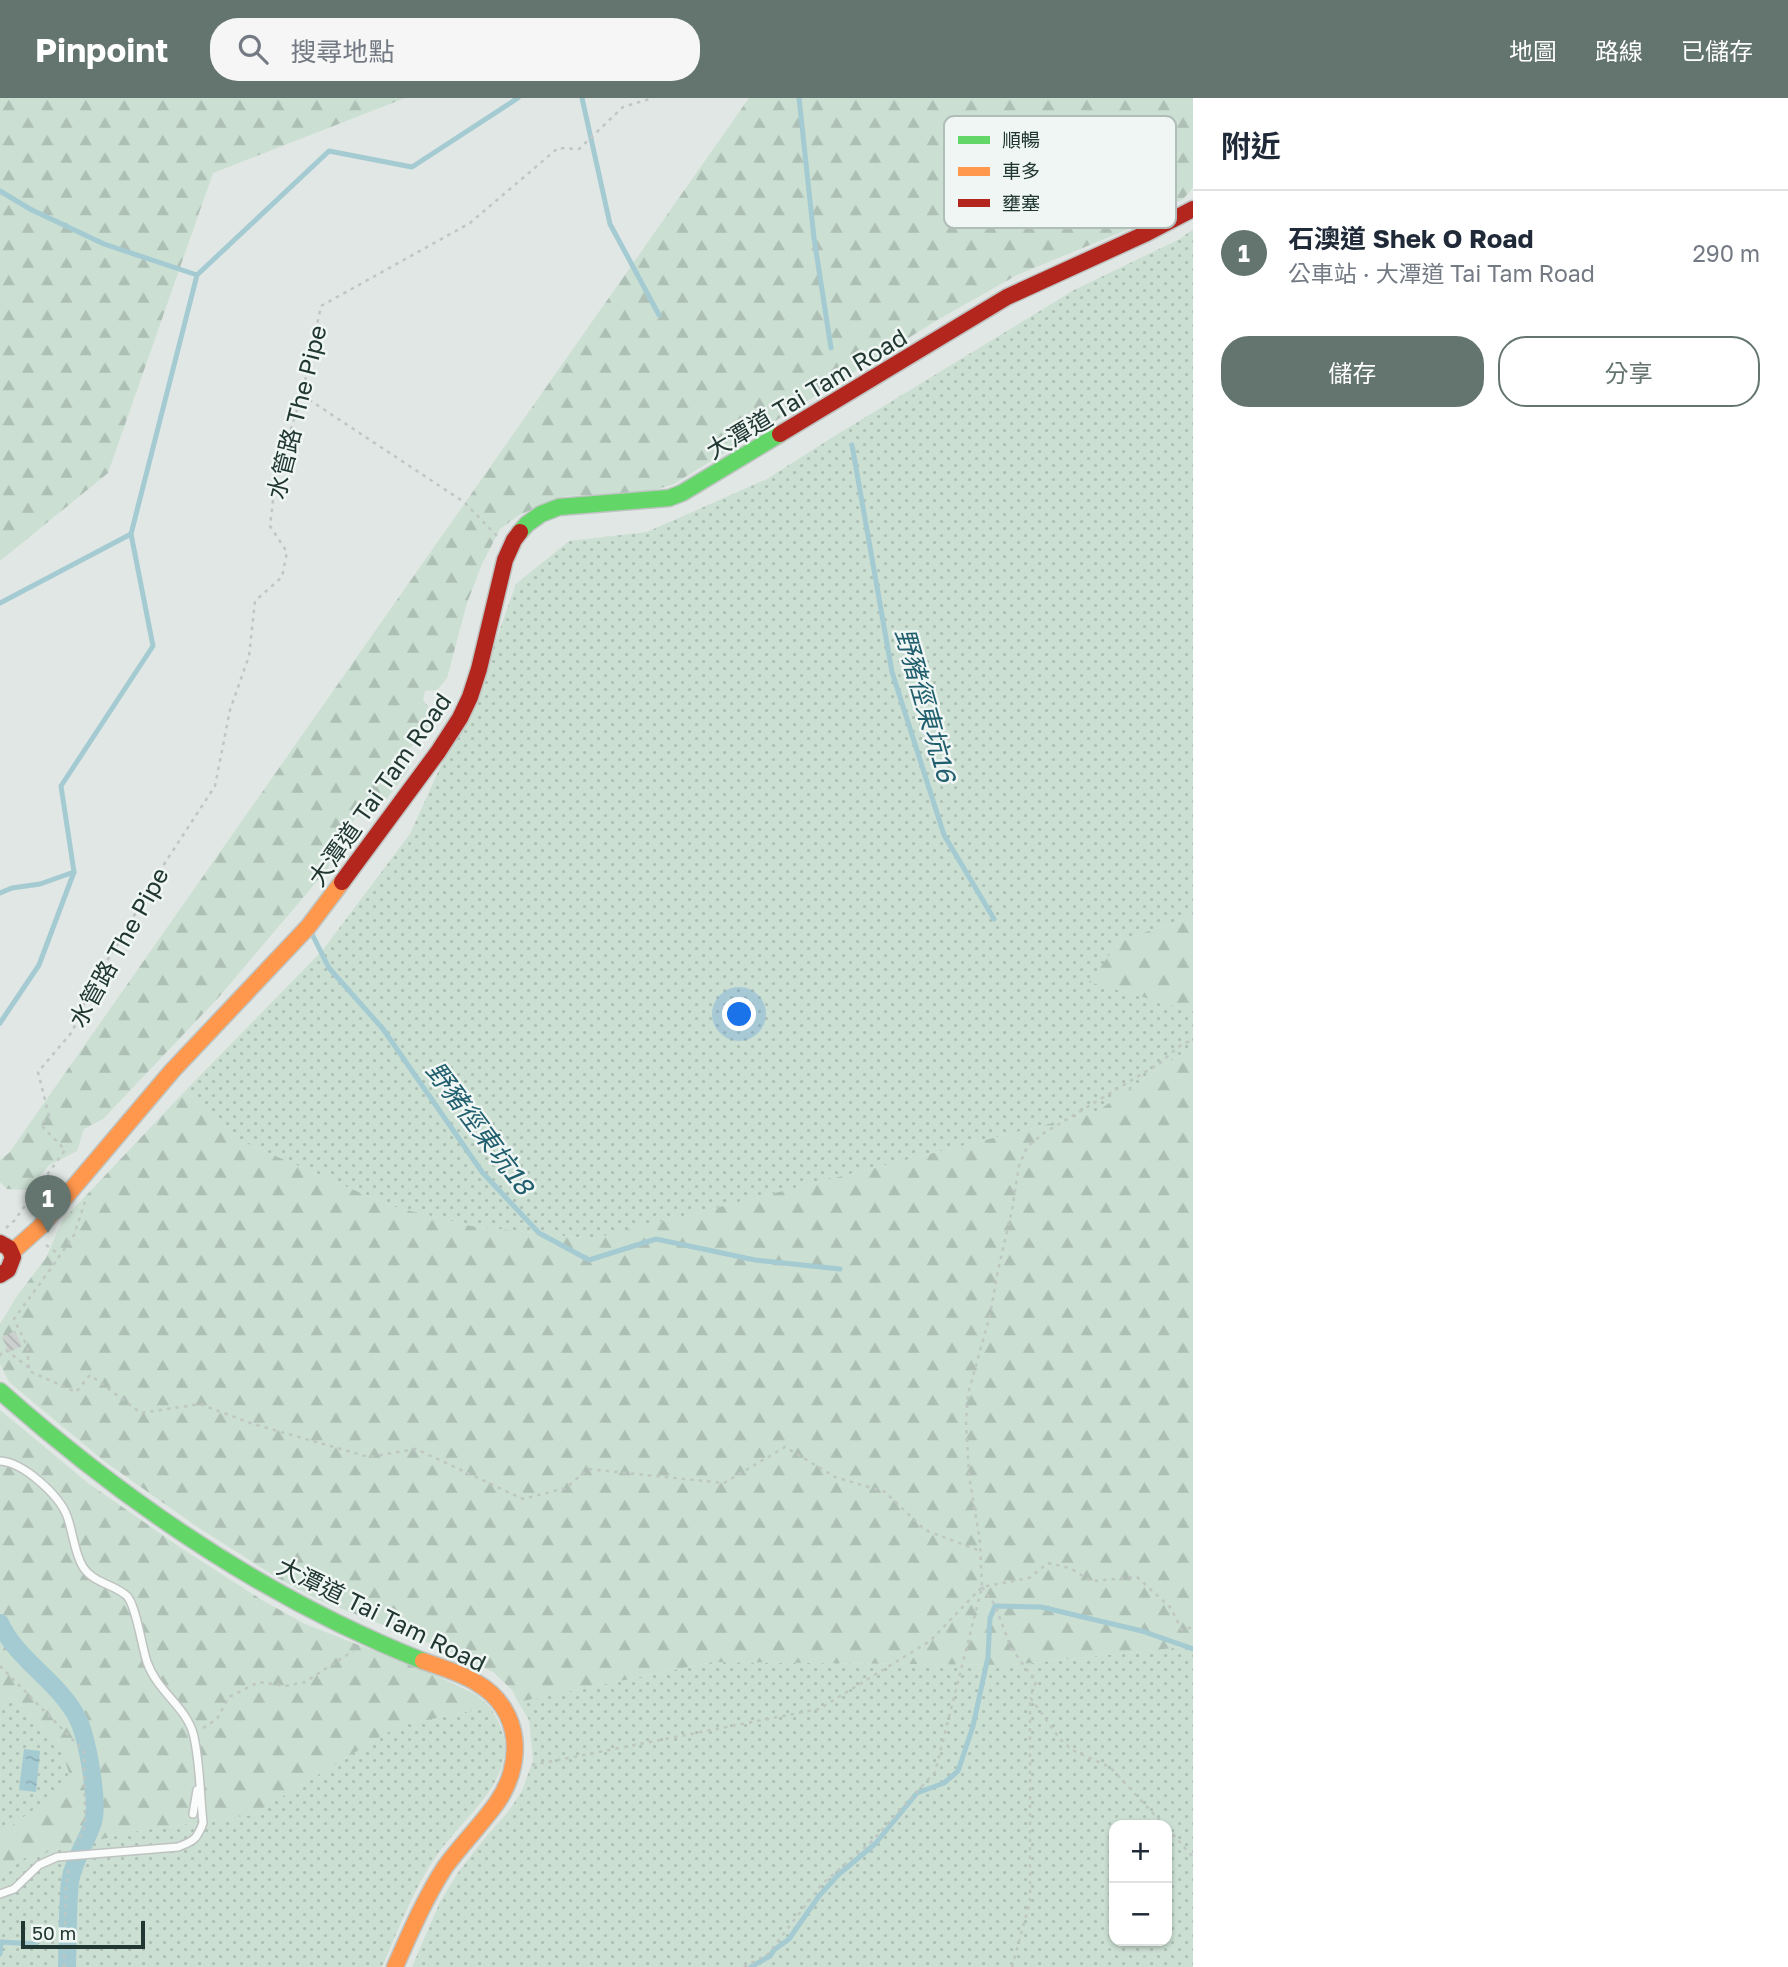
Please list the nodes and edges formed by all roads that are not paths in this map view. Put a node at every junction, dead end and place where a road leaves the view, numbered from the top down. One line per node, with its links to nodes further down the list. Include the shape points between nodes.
1 (1193, 209): 2 (main road, 大潭道 Tai Tam Road)
2 (1176, 219)
3 (1159, 228): 4 (main road, 大潭道 Tai Tam Road, via 1007,297 682,493 654,500 570,506 550,510 527,524 509,549 474,687 438,752 309,927 172,1071 40,1227)
4 (5, 1242): 5 (main road, via 12,1262)
5 (2, 1277)
6 (0, 1391): 11 (main road, 大潭道 Tai Tam Road, via 96,1472 165,1522 271,1588 370,1638 476,1682 499,1704 514,1738 510,1780 435,1884)
7 (0, 1461): 8 (lane, via 19,1465 49,1489 66,1511 85,1569 127,1596 133,1605 147,1664 191,1729)
8 (199, 1782): 9 (lane); 10 (lane, via 203,1823 193,1841 178,1847 57,1857)
9 (193, 1814)
10 (0, 1894)
11 (395, 1967)

